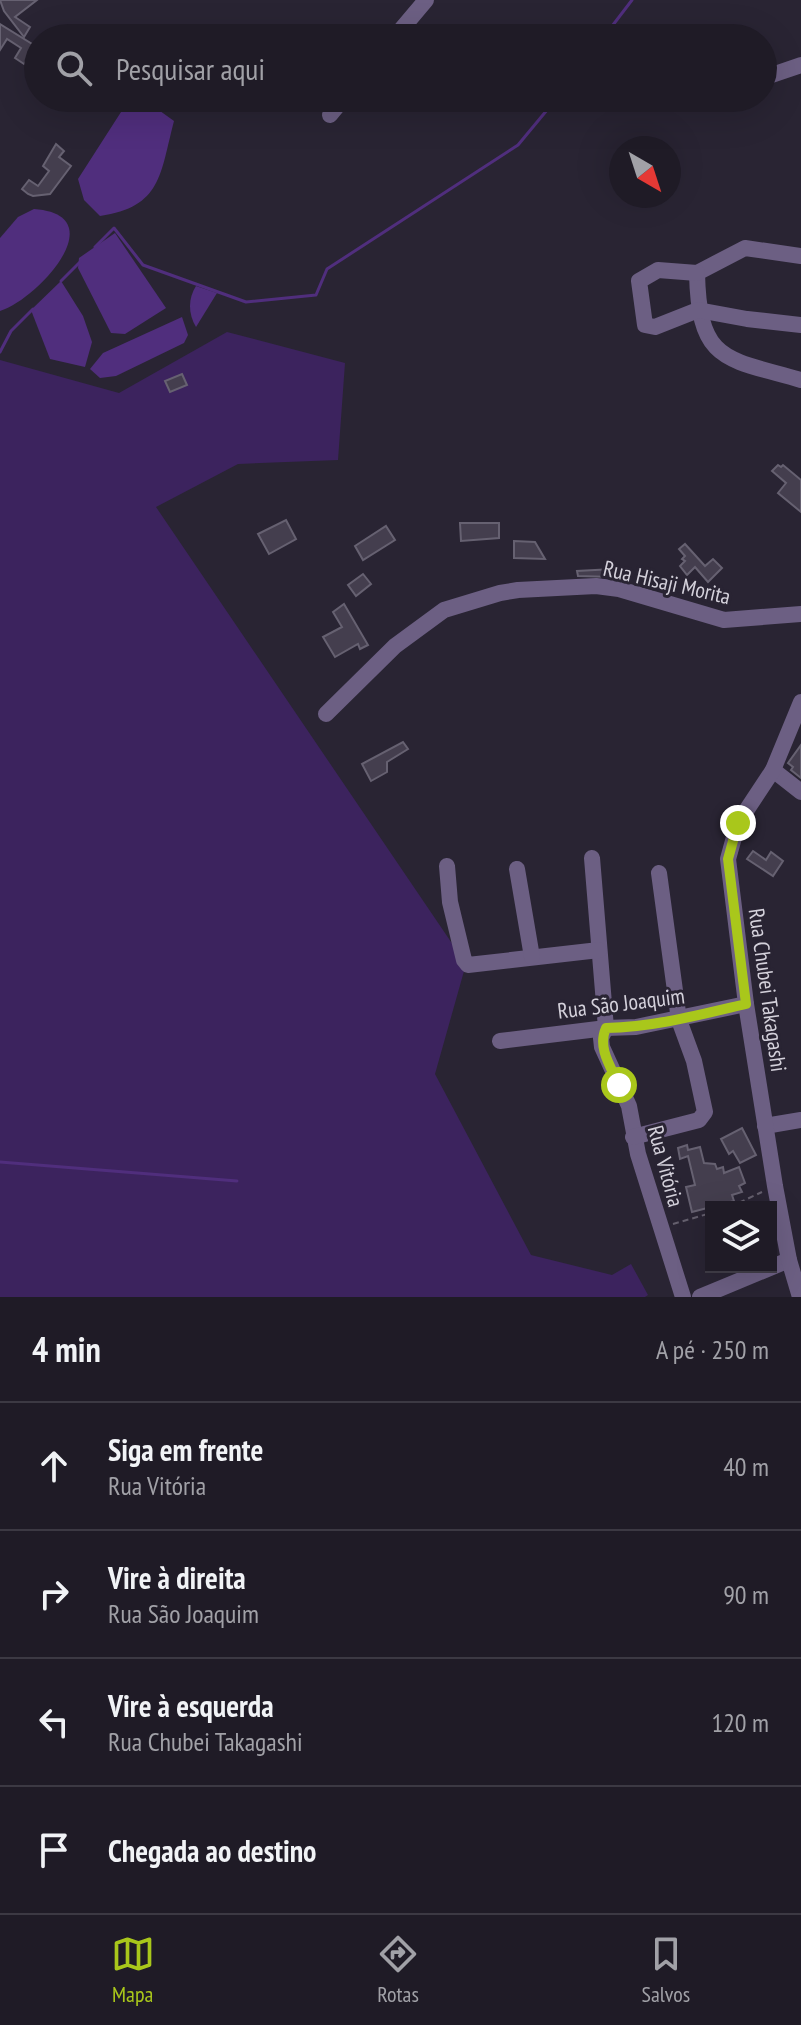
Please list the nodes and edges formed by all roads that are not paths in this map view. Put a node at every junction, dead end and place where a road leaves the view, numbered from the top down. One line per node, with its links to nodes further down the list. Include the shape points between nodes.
1 (426, 0): 2 (street)
2 (406, 24)
3 (801, 65): 4 (street)
4 (777, 73)
5 (332, 112): 6 (street)
6 (330, 115)
7 (801, 256): 8 (street, via 745,248)
8 (697, 273): 9 (street); 9 (street, via 658,270 639,281 645,325 655,327)
9 (698, 310): 10 (street); 11 (street, via 708,341 730,359)
10 (801, 325)
11 (801, 380)
12 (801, 614): 14 (street, Rua Hisaji Morita, via 724,620 596,586 500,593 444,610 395,646)
13 (801, 702): 15 (street, Rua Chubei Takagashi)
14 (326, 714)
15 (773, 770): 16 (street); 23 (street, Rua Chubei Takagashi, via 738,823 728,859)
16 (801, 792)
17 (592, 858): 21 (street, Rua Vitória)
18 (447, 866): 22 (street, via 465,962)
19 (517, 869): 22 (street)
20 (659, 873): 24 (street)
21 (599, 950): 22 (street); 25 (street, Rua Vitória)
22 (532, 957)
23 (746, 1004): 24 (street, Rua São Joaquim); 28 (street, Rua Chubei Takagashi)
24 (679, 1020): 25 (street, Rua São Joaquim, via 636,1027); 29 (street, via 694,1061 704,1116)
25 (605, 1023): 26 (street, Rua São Joaquim); 29 (street, Rua Vitória, via 602,1047 629,1106)
26 (500, 1035)
27 (801, 1120): 28 (street)
28 (765, 1126): 30 (street, Rua Chubei Takagashi)
29 (633, 1137): 31 (street, Rua Vitória)
30 (789, 1260): 32 (street); 33 (street, Rua Chubei Takagashi)
31 (683, 1297)
32 (700, 1297)
33 (800, 1297)

